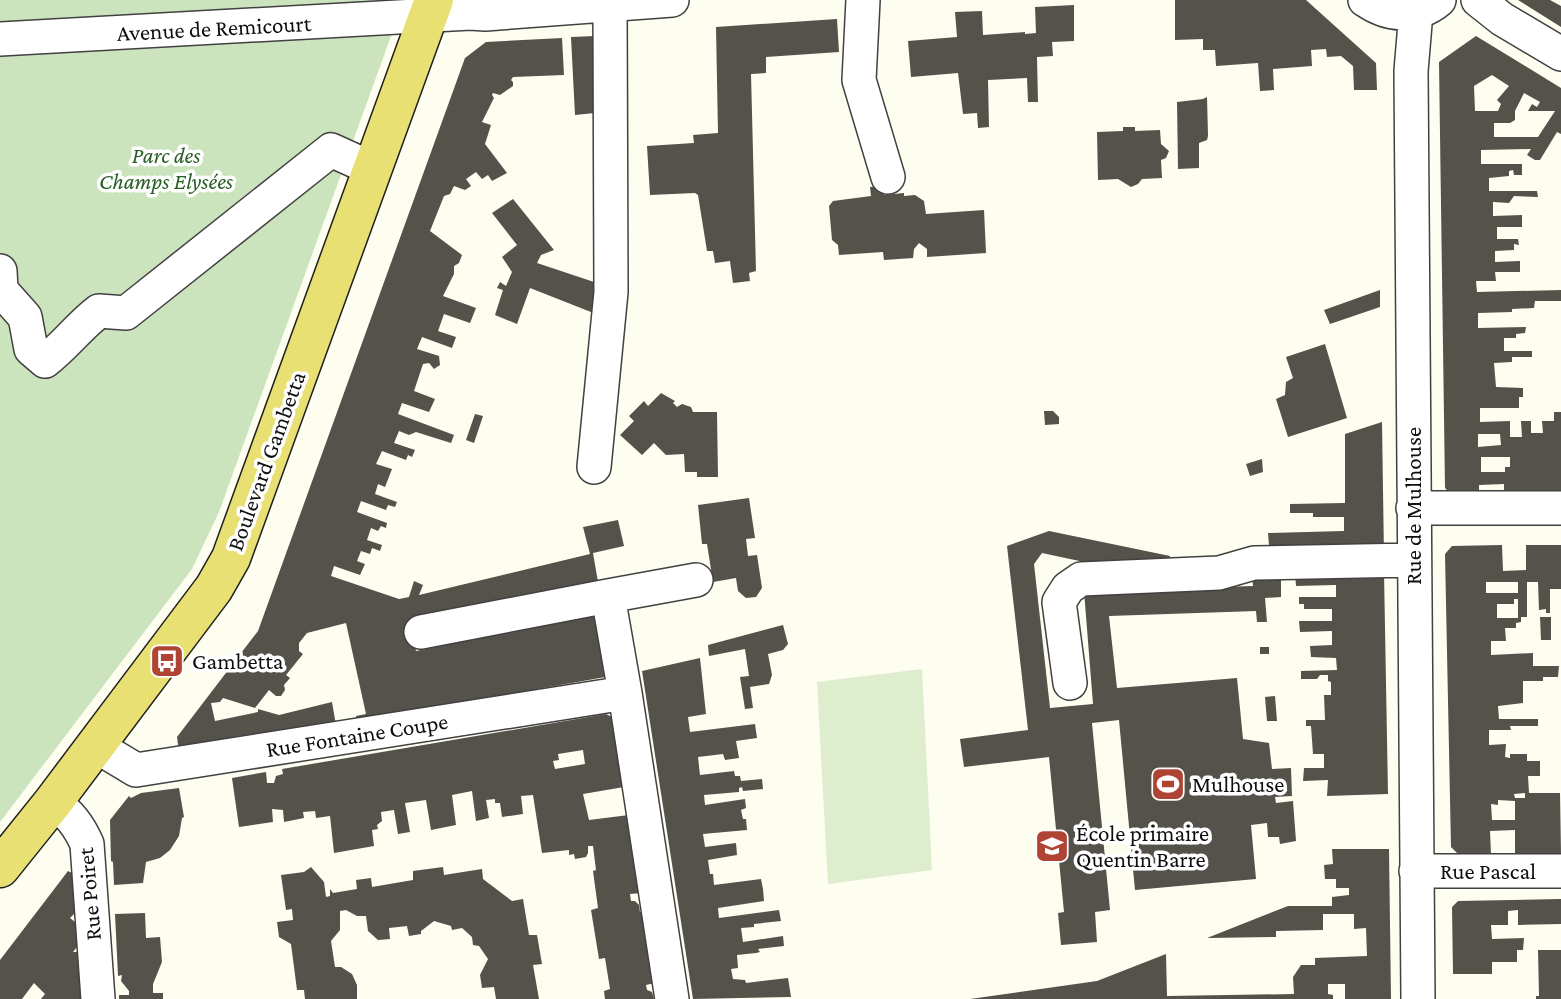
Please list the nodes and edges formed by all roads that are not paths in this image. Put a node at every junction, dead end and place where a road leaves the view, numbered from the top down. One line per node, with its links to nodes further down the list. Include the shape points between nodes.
1 (672, 0): 5 (street, Avenue de Remicourt)
2 (863, 0): 11 (street, via 859,80)
3 (1365, 0): 6 (street, via 1398,14)
4 (1478, 0): 9 (street)
5 (610, 4): 7 (street, Avenue de Remicourt, via 485,14); 13 (street, via 611,292)
6 (1427, 6): 14 (street, Rue de Mulhouse, via 1411,71)
7 (431, 8): 8 (street, Avenue de Remicourt); 10 (main road, Boulevard Gambetta)
8 (0, 39)
9 (1561, 54)
10 (373, 169): 12 (street, via 331,150 126,313 99,311 46,361 31,349 25,317 1,290); 22 (main road, Boulevard Gambetta, via 231,558 214,588)
11 (888, 177)
12 (0, 271)
13 (594, 467)
14 (1413, 508): 15 (street); 16 (street, Rue de Mulhouse)
15 (1561, 508)
16 (1413, 560): 20 (street, via 1254,563 1219,573 1081,579 1068,587 1059,602); 25 (street, Rue de Mulhouse)
17 (695, 580): 18 (street)
18 (608, 596): 19 (street); 21 (street)
19 (421, 632)
20 (1070, 683)
21 (625, 693): 22 (street, Rue Fontaine Coupe, via 136,770); 28 (street)
22 (96, 746): 23 (main road, Boulevard Gambetta)
23 (53, 802): 24 (main road, Boulevard Gambetta); 27 (street, Rue Poiret, via 79,826 87,844)
24 (0, 868)
25 (1416, 871): 26 (street, Rue Pascal); 29 (street, Rue de Mulhouse)
26 (1561, 871)
27 (98, 999)
28 (672, 999)
29 (1418, 999)

